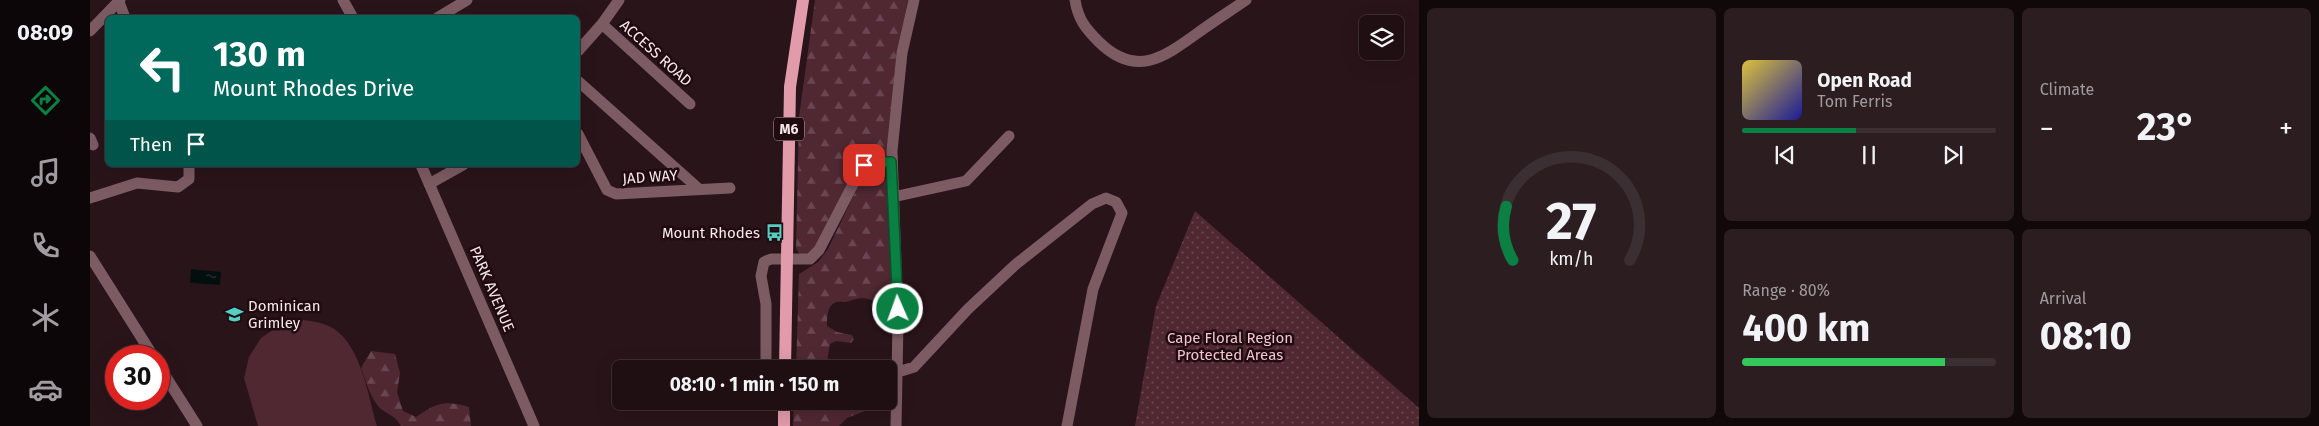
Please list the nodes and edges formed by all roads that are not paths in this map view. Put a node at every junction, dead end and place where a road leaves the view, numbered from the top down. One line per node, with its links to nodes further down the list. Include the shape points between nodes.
1 (344, 0): 12 (street)
2 (467, 0): 13 (street)
3 (619, 0): 14 (street)
4 (803, 0): 31 (main road, M6, via 790,86)
5 (914, 0): 21 (street, via 902,52)
6 (1076, 0): 7 (street, via 1077,14 1084,26 1112,54 1127,60 1149,62 1167,55)
7 (1246, 0)
8 (119, 1): 9 (street); 11 (street)
9 (105, 15)
10 (105, 15): 15 (street)
11 (124, 15)
12 (352, 15)
13 (442, 15)
14 (602, 24): 16 (street); 18 (street, ACCESS ROAD)
15 (90, 31)
16 (580, 49)
17 (580, 87): 27 (street, JAD WAY)
18 (690, 104)
19 (1009, 136): 29 (street, via 966,181)
20 (580, 138): 27 (street, JAD WAY, via 607,190 612,193)
21 (891, 162): 29 (street); 31 (street, via 864,165 815,255 806,260)
22 (189, 167): 28 (street, via 189,179 178,187 137,183)
23 (422, 167): 25 (street, PARK AVENUE)
24 (460, 167): 25 (street)
25 (429, 184): 39 (street, PARK AVENUE)
26 (730, 188): 27 (street, JAD WAY)
27 (700, 189)
28 (90, 198)
29 (893, 198): 35 (street)
30 (90, 256): 32 (street)
31 (787, 259): 33 (street, via 765,255 762,266); 34 (main road, M6)
32 (146, 345)
33 (766, 360)
34 (785, 360)
35 (898, 372): 41 (street); 42 (street, via 914,366 968,308 1015,265 1099,199 1113,200 1122,214 1093,289)
36 (170, 383): 38 (street)
37 (784, 410): 40 (main road)
38 (197, 426)
39 (534, 426)
40 (784, 426)
41 (896, 426)
42 (1067, 426)

